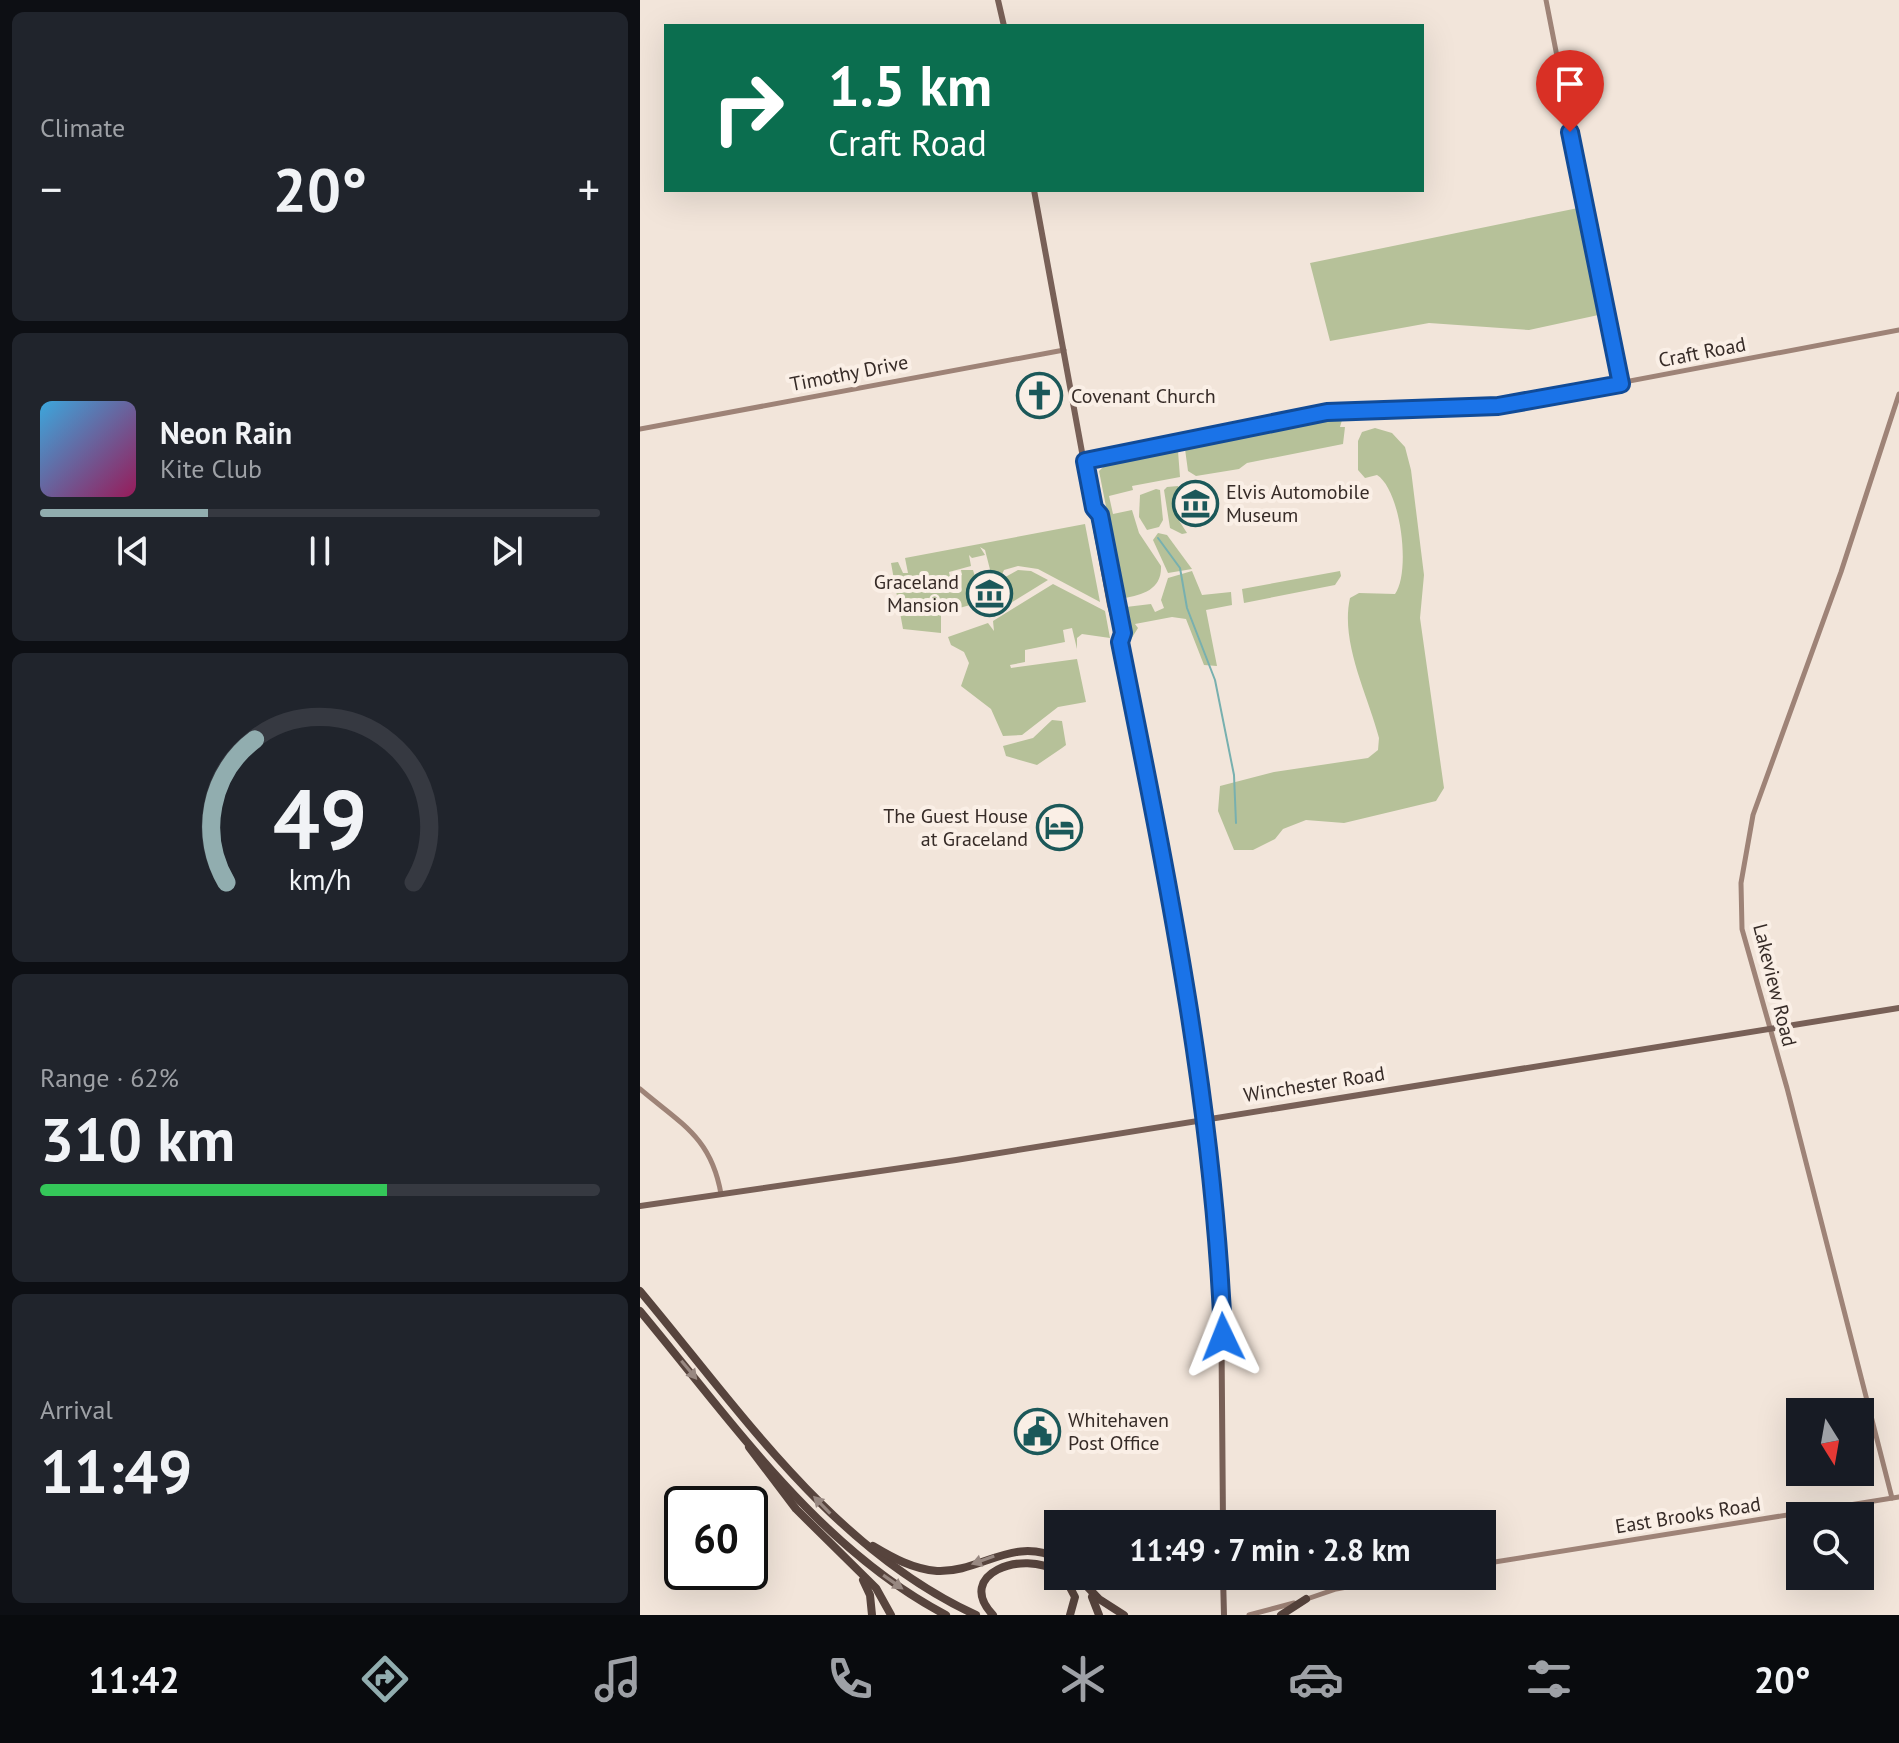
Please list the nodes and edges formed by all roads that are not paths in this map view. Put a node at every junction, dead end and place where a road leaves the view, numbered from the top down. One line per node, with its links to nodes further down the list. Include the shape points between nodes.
1 (998, 0): 3 (main road)
2 (1546, 0): 7 (street)
3 (1004, 24)
4 (1034, 192): 6 (main road)
5 (1899, 330): 7 (street, Craft Road)
6 (1064, 350): 9 (street, Timothy Drive); 10 (main road)
7 (1621, 384): 10 (street, Craft Road, via 1498,406 1327,412)
8 (1899, 394): 12 (street, Lakeview Road, via 1746,841 1742,929)
9 (640, 429)
10 (1085, 461): 14 (main road, via 1123,633 1120,642)
11 (1899, 1008): 12 (main road, Winchester Road)
12 (1767, 1027): 14 (main road, Winchester Road); 20 (street, Lakeview Road)
13 (640, 1089): 15 (street, via 707,1147)
14 (1206, 1118): 15 (main road, Winchester Road); 21 (main road, via 1221,1277)
15 (721, 1194): 16 (main road, Winchester Road)
16 (640, 1206)
17 (640, 1291): 22 (highway, one-way to 17)
18 (640, 1311): 19 (highway, one-way to 19)
19 (739, 1429): 25 (highway, via 778,1488); 35 (highway, one-way to 35, via 847,1547)
20 (1896, 1498): 24 (street, East Brooks Road)
21 (1223, 1510)
22 (847, 1529): 23 (highway, one-way to 22, via 1017,1550 957,1569 930,1570 897,1559); 36 (highway, via 903,1574)
23 (1044, 1553)
24 (1496, 1562)
25 (853, 1567): 33 (highway, via 867,1587); 34 (highway, via 876,1588)
26 (1044, 1567): 37 (highway, via 1026,1561 996,1569 987,1578 984,1595)
27 (1071, 1590): 38 (highway, via 1075,1597)
28 (1085, 1590): 39 (highway)
29 (1090, 1590): 40 (highway)
30 (1223, 1590): 41 (main road)
31 (1333, 1590): 32 (street)
32 (1306, 1599): 42 (street); 43 (highway)
33 (872, 1615)
34 (891, 1615)
35 (946, 1615)
36 (976, 1615)
37 (993, 1615)
38 (1070, 1615)
39 (1099, 1615)
40 (1124, 1615)
41 (1224, 1615)
42 (1249, 1615)
43 (1281, 1615)

